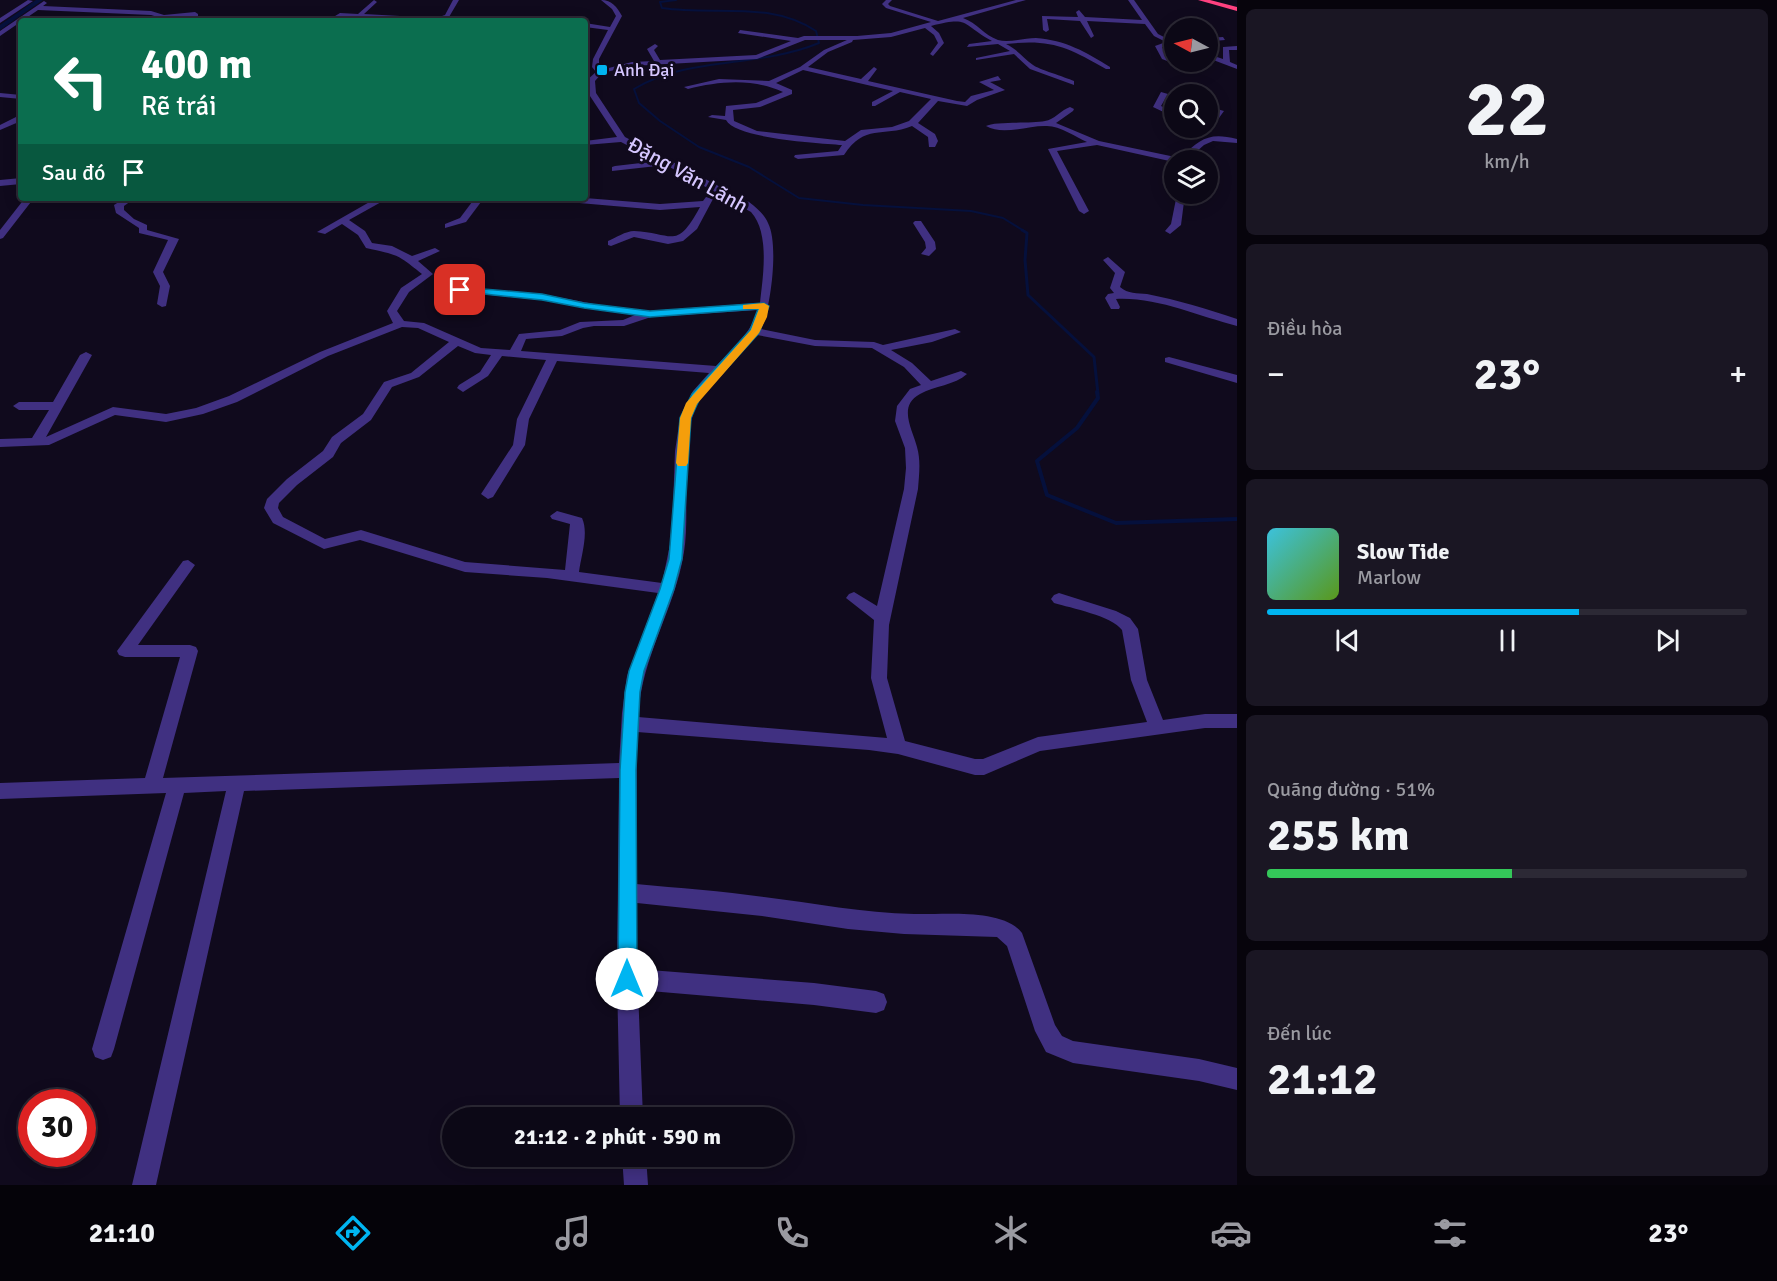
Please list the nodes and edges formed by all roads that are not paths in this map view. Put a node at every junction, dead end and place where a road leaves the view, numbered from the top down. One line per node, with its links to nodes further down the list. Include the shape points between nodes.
1 (31, 0): 22 (street)
2 (48, 0): 12 (street)
3 (456, 0): 19 (street)
4 (604, 0): 27 (street, via 619,16)
5 (889, 0): 25 (street, via 885,4 888,7)
6 (1023, 0): 20 (street)
7 (1131, 0): 24 (street)
8 (1202, 0): 11 (highway)
9 (1217, 0): 11 (highway)
10 (374, 2): 14 (street)
11 (1237, 7)
12 (37, 8): 15 (street); 16 (street, via 151,13 164,17 195,14)
13 (1076, 9): 21 (street)
14 (359, 16): 17 (street); 18 (street)
15 (23, 18)
16 (195, 18)
17 (334, 18)
18 (389, 18)
19 (441, 18)
20 (957, 18): 25 (street); 37 (street, via 973,24)
21 (1083, 18): 24 (street); 28 (street, via 1044,17); 31 (street)
22 (0, 21)
23 (18, 21): 30 (street)
24 (1146, 22): 33 (street)
25 (933, 25): 32 (street); 45 (street, via 941,43)
26 (588, 26): 27 (street)
27 (611, 29): 55 (street, Đặng Văn Lãnh, via 601,47)
28 (1046, 30)
29 (740, 32): 36 (street)
30 (0, 34)
31 (1091, 36)
32 (857, 38): 36 (street); 53 (street, via 826,51)
33 (1164, 38)
34 (1218, 39): 35 (street)
35 (1223, 39)
36 (797, 40): 49 (street, via 757,57)
37 (997, 43): 40 (street); 44 (street); 54 (street, via 1032,40 1064,45)
38 (1164, 45): 46 (street, via 1158,47)
39 (655, 46): 49 (street, via 650,49)
40 (969, 46)
41 (1218, 46): 42 (street)
42 (1226, 48): 43 (street); 50 (street)
43 (1237, 48)
44 (1016, 52): 47 (street); 60 (street, via 1032,68)
45 (933, 54)
46 (1164, 58)
47 (978, 59)
48 (1218, 60): 50 (street)
49 (658, 62): 55 (street)
50 (1227, 63): 52 (street)
51 (588, 67): 55 (street)
52 (1237, 67)
53 (802, 68): 58 (street); 59 (street)
54 (1108, 68)
55 (598, 69): 63 (street, Đặng Văn Lãnh)
56 (874, 69): 59 (street)
57 (998, 78): 69 (street, via 982,82 1001,90 966,104)
58 (770, 83): 61 (street, via 735,79); 76 (street, via 789,92 757,105 729,108)
59 (862, 83): 64 (street)
60 (1071, 83)
61 (688, 87)
62 (0, 90): 65 (street)
63 (588, 90): 85 (street, Đặng Văn Lãnh)
64 (899, 90): 69 (street); 70 (street)
65 (18, 91)
66 (1164, 94): 72 (street, via 1158,109)
67 (0, 95): 68 (street)
68 (18, 97)
69 (936, 99): 78 (street)
70 (875, 104)
71 (1070, 109): 79 (street)
72 (1164, 111)
73 (1220, 111): 74 (street)
74 (1218, 113)
75 (712, 117): 76 (street)
76 (728, 118): 82 (street, via 742,129)
77 (18, 119): 81 (street)
78 (913, 123): 89 (street, via 863,131); 91 (street, via 932,136)
79 (1050, 123): 80 (street); 90 (street)
80 (990, 126)
81 (0, 128)
82 (756, 133): 86 (street); 89 (street)
83 (1209, 138): 92 (street)
84 (1218, 138): 87 (street)
85 (622, 139): 88 (street); 95 (street, Đặng Văn Lãnh)
86 (746, 141)
87 (1237, 141)
88 (588, 143)
89 (845, 143): 93 (street, via 841,153)
90 (1097, 143): 94 (street); 107 (street, via 1052,149)
91 (932, 145)
92 (1191, 150)
93 (798, 157)
94 (1164, 157)
95 (666, 163): 96 (street); 99 (street, Đặng Văn Lãnh)
96 (615, 169)
97 (18, 181): 98 (street)
98 (0, 183)
99 (715, 188): 105 (street); 122 (street, Đặng Văn Lãnh, via 751,207 767,227)
100 (28, 201): 113 (street)
101 (126, 201): 121 (street, via 119,211 144,227 142,231 174,239 158,272 165,286)
102 (377, 201): 108 (street)
103 (478, 201): 110 (street, via 463,220)
104 (588, 201): 105 (street, via 660,207)
105 (706, 204): 114 (street, via 694,227 680,239 668,241 633,234)
106 (1179, 204): 111 (street, via 1178,219)
107 (1084, 211)
108 (342, 220): 112 (street); 117 (street, via 362,233 369,246 393,249)
109 (918, 223): 116 (street, via 930,242 931,249)
110 (448, 226)
111 (1170, 231)
112 (322, 232)
113 (0, 236)
114 (611, 243)
115 (435, 251): 117 (street)
116 (926, 254)
117 (412, 260): 126 (street, via 428,274 405,290 392,311)
118 (1108, 260): 120 (street, via 1120,272 1114,288)
119 (460, 290): 124 (street, via 542,297)
120 (1124, 296): 123 (street, via 1110,298); 125 (street, via 1172,303)
121 (162, 304)
122 (764, 306): 124 (street); 127 (street, Đặng Văn Lãnh)
123 (1115, 307)
124 (650, 314): 132 (street, via 624,323 594,323 562,333 523,336)
125 (1237, 323)
126 (401, 324): 129 (street, via 420,325); 143 (street, via 199,411 166,418 113,411 58,438)
127 (755, 331): 130 (street, via 800,342 869,344); 136 (street, Đặng Văn Lãnh)
128 (955, 333): 130 (street)
129 (457, 341): 131 (street, via 479,351); 148 (street, via 415,375 388,386 367,417 336,440 328,454 272,502 273,514 324,544 361,535 465,567)
130 (881, 348): 139 (street, via 908,365)
131 (498, 352): 132 (street); 140 (street, via 484,374)
132 (514, 353): 134 (street)
133 (86, 355): 142 (street)
134 (553, 356): 136 (street); 145 (street, via 523,419 519,445)
135 (1169, 360): 138 (street)
136 (720, 370): 149 (street, Đặng Văn Lãnh, via 695,397 686,418 678,544)
137 (961, 374): 139 (street)
138 (1237, 379)
139 (928, 385): 152 (street, via 907,399 902,412 901,421 913,459 911,489)
140 (464, 388)
141 (19, 406): 142 (street)
142 (56, 406): 143 (street)
143 (36, 443): 144 (street)
144 (0, 444)
145 (488, 494)
146 (557, 516): 148 (street, via 578,521)
147 (188, 565): 159 (street, via 124,651 190,651)
148 (571, 576): 149 (street)
149 (667, 589): 154 (street, Đặng Văn Lãnh, via 637,671)
150 (854, 598): 152 (street)
151 (1059, 599): 155 (street, via 1125,622 1139,680)
152 (883, 618): 156 (street, via 879,678)
153 (1237, 721): 155 (street)
154 (630, 724): 156 (street); 157 (street, Đặng Văn Lãnh)
155 (1158, 728): 156 (street, via 1038,744 984,767)
156 (898, 747)
157 (628, 770): 158 (street); 162 (street, Đặng Văn Lãnh)
158 (237, 783): 160 (street); 169 (street)
159 (152, 786): 160 (street); 161 (street)
160 (177, 786): 165 (street)
161 (0, 790)
162 (627, 893): 163 (street, Đặng Văn Lãnh); 166 (street, via 848,919 998,927 1015,939 1054,1044 1073,1052)
163 (627, 979): 164 (street, via 814,993); 167 (street, Đặng Văn Lãnh)
164 (876, 1002)
165 (103, 1049)
166 (1237, 1079)
167 (631, 1107)
168 (635, 1167): 170 (street)
169 (144, 1185)
170 (636, 1185)

